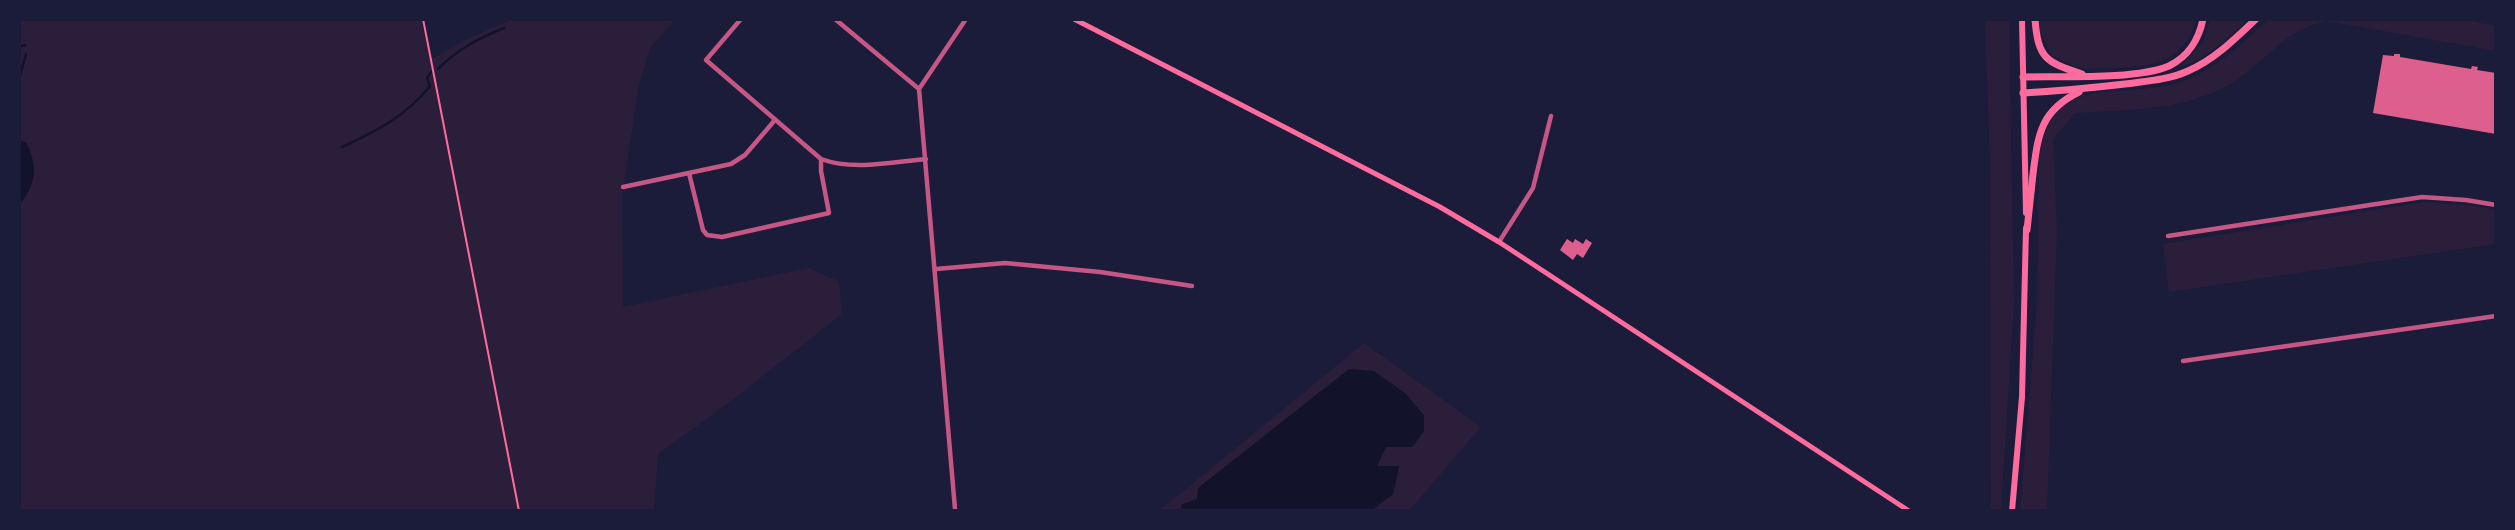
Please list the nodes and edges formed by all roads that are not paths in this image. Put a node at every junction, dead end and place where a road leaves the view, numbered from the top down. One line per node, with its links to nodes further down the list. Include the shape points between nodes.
1 (741, 19): 15 (street, via 706,60)
2 (835, 19): 11 (street)
3 (966, 19): 11 (street)
4 (1074, 19): 23 (main road, via 1440,207)
5 (2022, 19): 10 (main road)
6 (2035, 19): 9 (highway, via 2039,46 2049,61)
7 (2203, 19): 9 (highway, via 2190,50 2170,65)
8 (2256, 19): 12 (highway, via 2231,43 2189,71 2166,79)
9 (2089, 76): 10 (highway)
10 (2023, 77): 13 (main road)
11 (919, 89): 17 (street)
12 (2084, 89): 13 (highway); 21 (highway, via 2062,100 2038,133)
13 (2024, 93): 21 (main road)
14 (1551, 116): 23 (street, via 1533,188)
15 (775, 120): 16 (street); 18 (street, via 738,160)
16 (821, 159): 17 (street, via 842,165); 18 (street, via 829,214 722,237 703,230)
17 (926, 159): 24 (street)
18 (689, 173): 19 (street)
19 (623, 187)
20 (2496, 205): 22 (street, via 2422,197)
21 (2026, 230): 30 (main road, via 2022,397)
22 (2168, 236)
23 (1499, 242): 29 (main road)
24 (936, 269): 25 (street, via 1005,263); 28 (street)
25 (1192, 286)
26 (2496, 316): 27 (street)
27 (2183, 361)
28 (955, 509)
29 (1909, 511)
30 (2012, 511)

